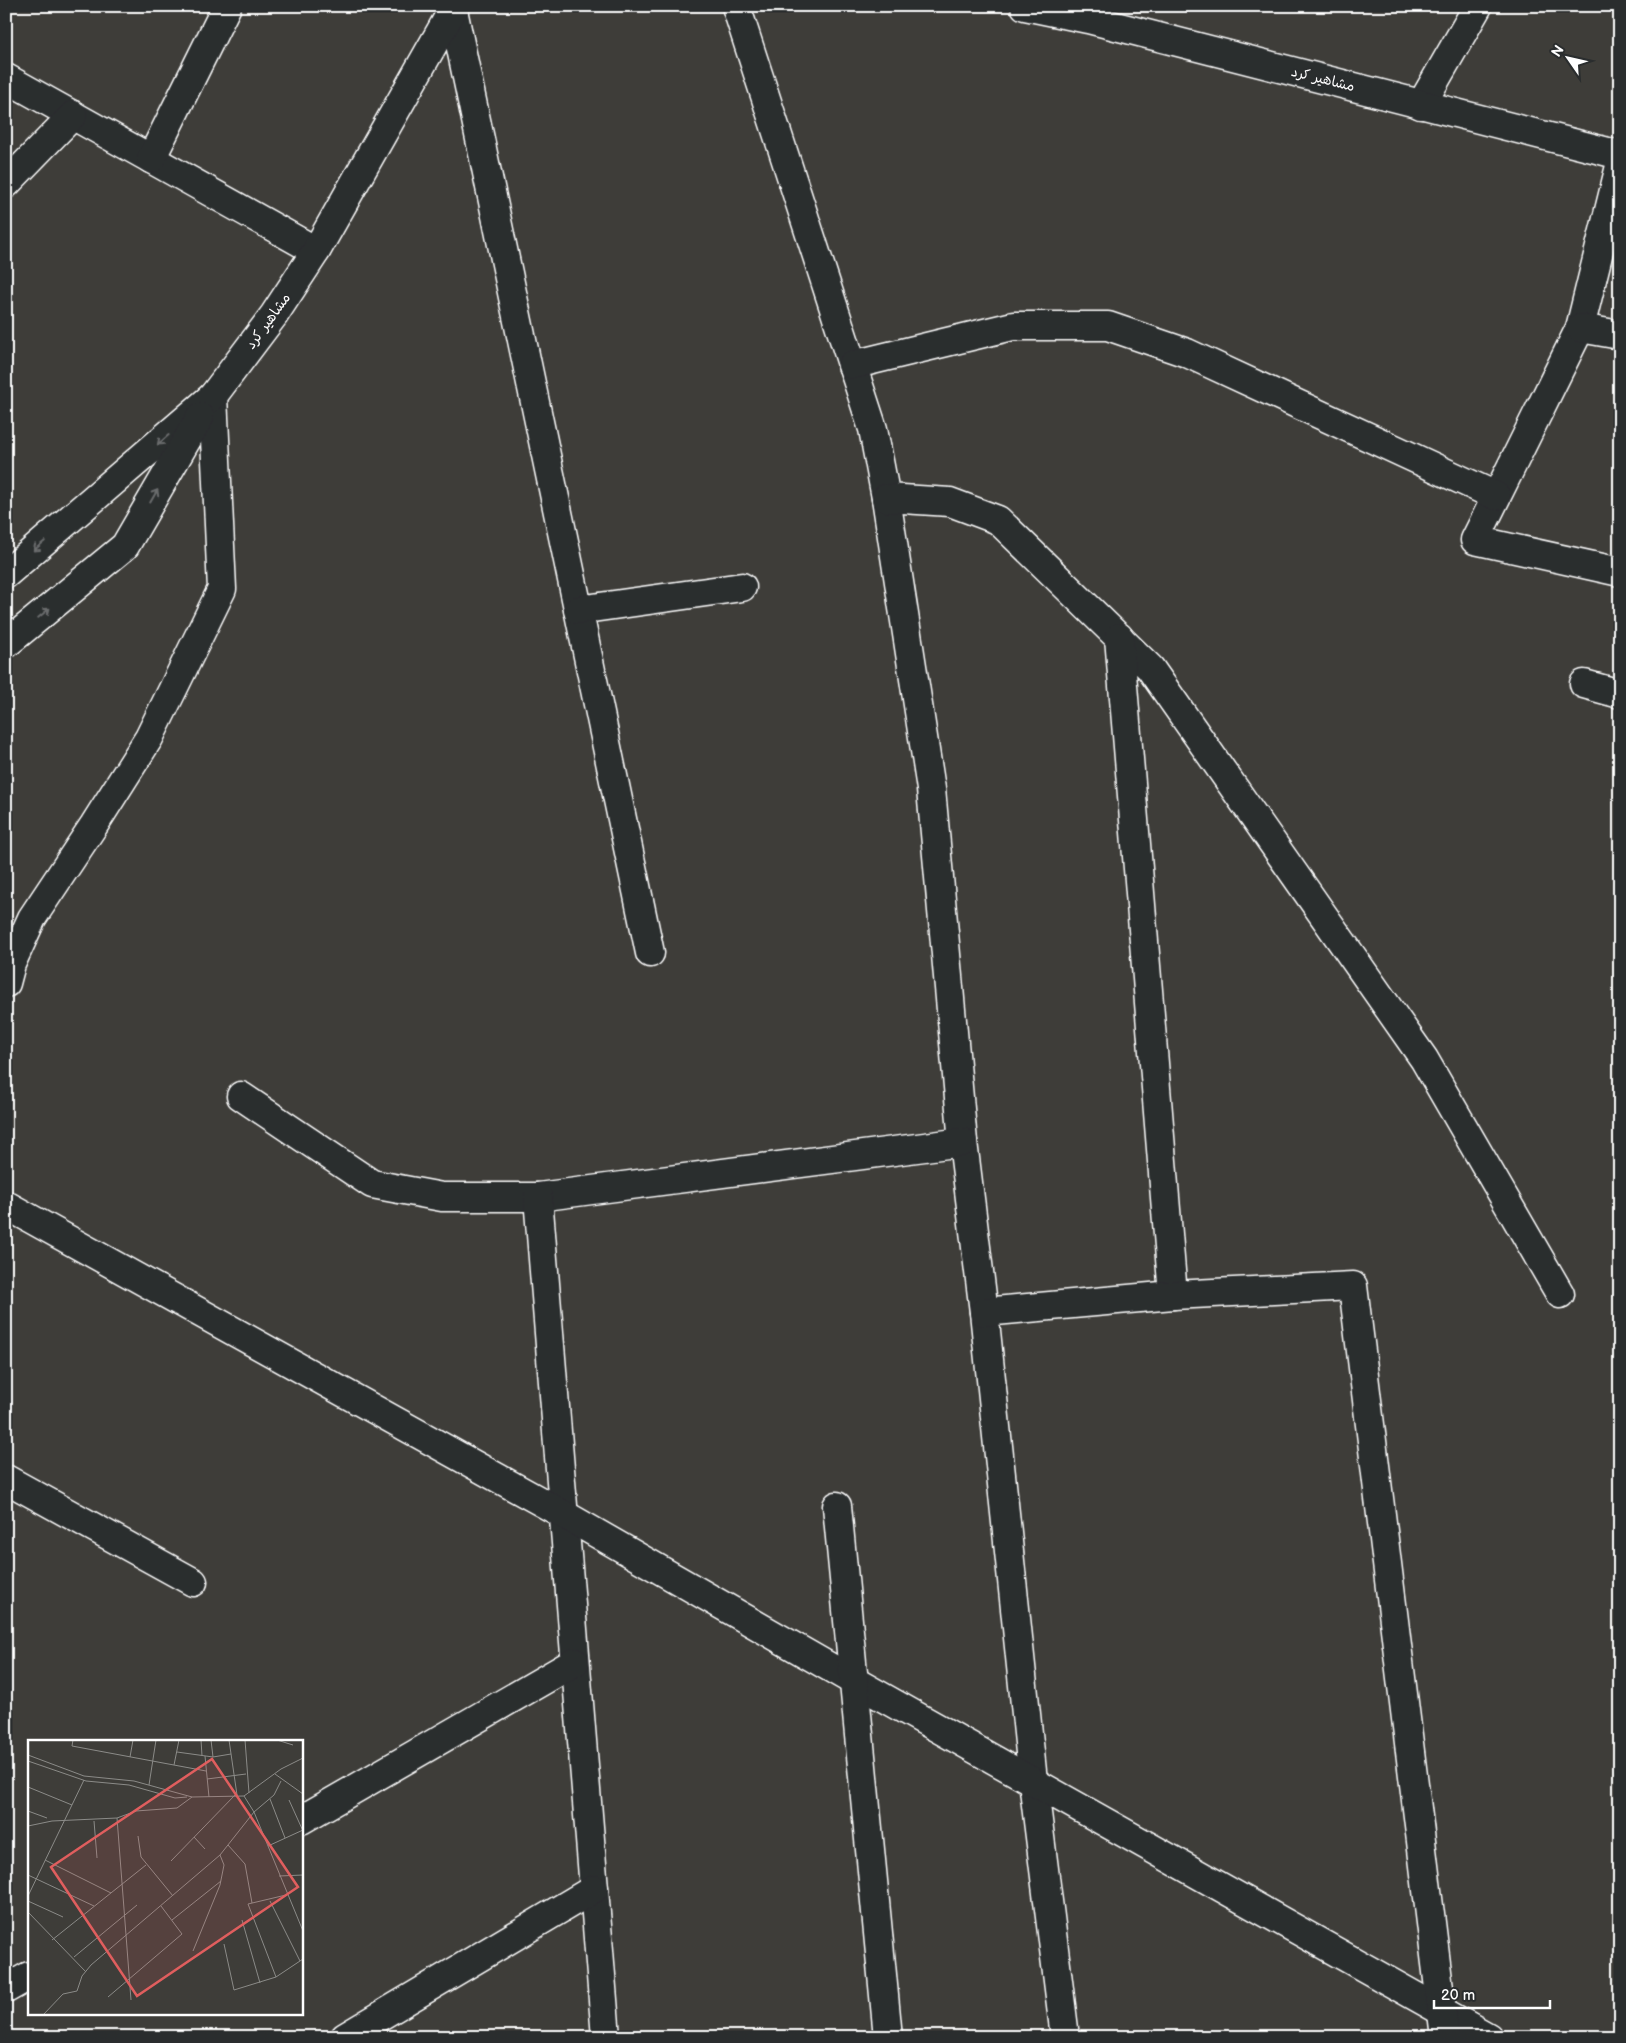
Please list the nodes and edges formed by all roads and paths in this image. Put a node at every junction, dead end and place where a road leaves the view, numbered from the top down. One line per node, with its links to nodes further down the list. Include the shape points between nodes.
1 (227, 6): 11 (street)
2 (736, 6): 17 (street)
3 (1025, 6): 6 (street, مشاهیر کرد)
4 (1478, 6): 8 (street)
5 (454, 8): 14 (street, مشاهیر کرد); 24 (street)
6 (1089, 13): 8 (street, مشاهیر کرد)
7 (6, 78): 9 (street)
8 (1421, 105): 10 (street, مشاهیر کرد)
9 (73, 116): 11 (street); 13 (street)
10 (1620, 155)
11 (151, 159): 14 (street)
12 (1620, 166): 15 (street)
13 (6, 184)
14 (316, 251): 18 (street, مشاهیر کرد, via 274,315)
15 (1580, 328): 16 (street); 19 (street)
16 (1620, 335)
17 (852, 365): 19 (street, via 1013,326 1108,326 1187,353); 20 (street, via 873,430)
18 (213, 396): 22 (street, مشاهیر کرد, one-way to 22); 26 (street, one-way to 18, via 125,546); 30 (street, via 222,589 149,738 32,918)
19 (1496, 496): 21 (street, via 1475,540)
20 (886, 498): 25 (street, via 950,502 998,520); 32 (street, via 931,789)
21 (1620, 572)
22 (6, 574)
23 (742, 587): 24 (street)
24 (578, 610): 29 (street)
25 (1119, 637): 35 (street, via 1150,668 1424,1059); 36 (street)
26 (6, 644)
27 (1584, 684): 28 (street)
28 (1620, 694)
29 (650, 954)
30 (6, 983)
31 (241, 1096): 33 (street, via 372,1184 442,1197)
32 (963, 1142): 33 (street); 37 (street)
33 (538, 1197): 40 (street)
34 (6, 1205): 40 (street)
35 (1560, 1294)
36 (1173, 1295): 37 (street); 49 (street, via 1353,1286)
37 (984, 1312): 44 (street)
38 (6, 1480): 41 (street)
39 (837, 1506): 43 (street)
40 (563, 1514): 42 (street); 43 (street)
41 (193, 1582)
42 (575, 1662): 45 (street); 46 (street)
43 (852, 1680): 44 (street); 52 (street)
44 (1033, 1781): 49 (street); 53 (street)
45 (302, 1819)
46 (594, 1889): 50 (street); 51 (street)
47 (28, 1977): 48 (street)
48 (6, 1989)
49 (1444, 2024): 54 (street)
50 (345, 2037)
51 (606, 2037)
52 (888, 2037)
53 (1065, 2037)
54 (1488, 2037)

